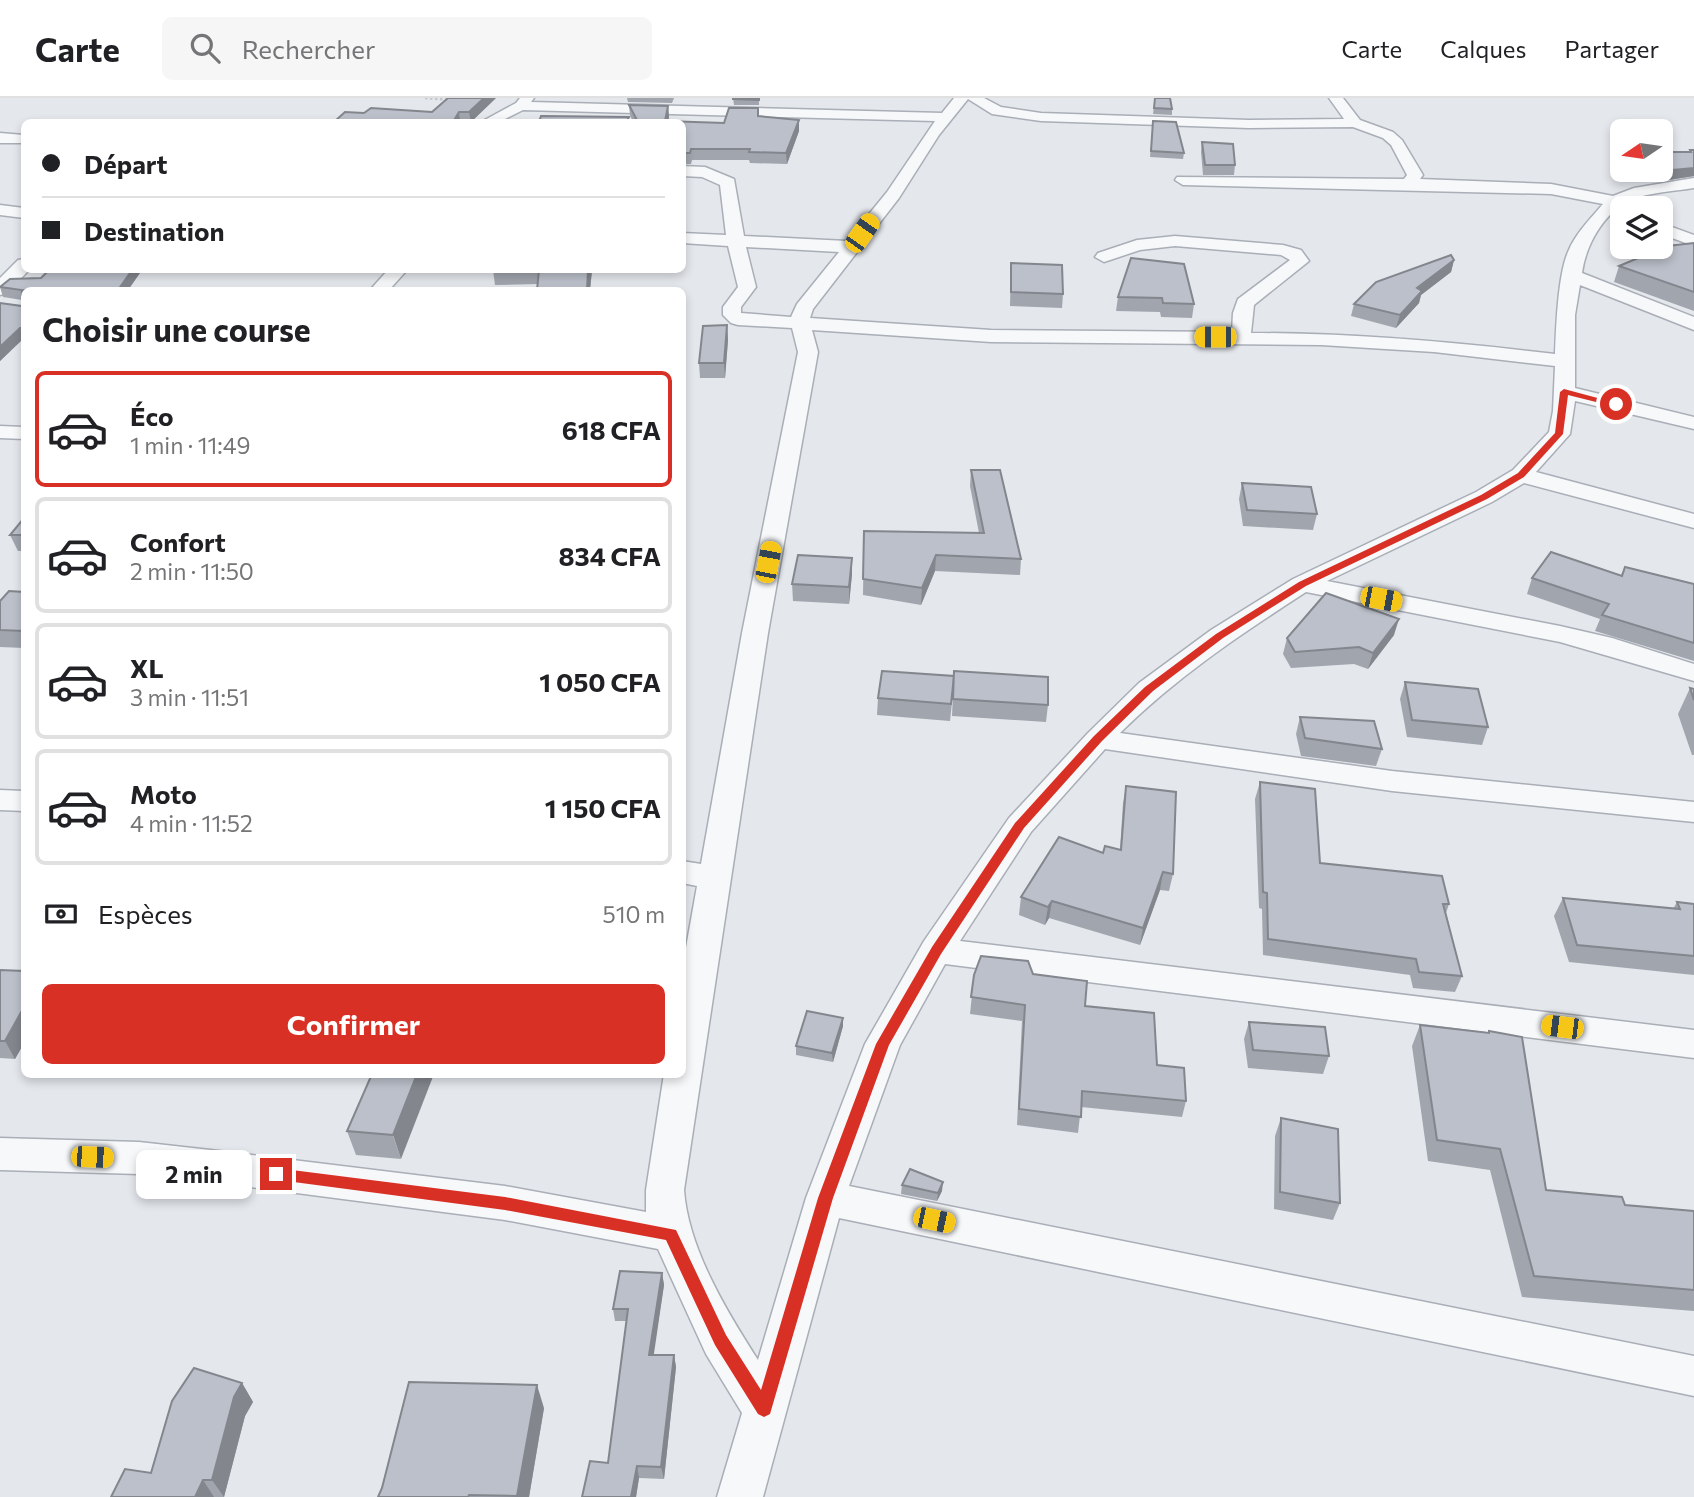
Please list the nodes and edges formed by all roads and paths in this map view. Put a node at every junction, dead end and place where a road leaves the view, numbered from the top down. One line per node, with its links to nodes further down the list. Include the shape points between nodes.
1 (425, 98): 5 (path)
2 (961, 98): 7 (street)
3 (974, 98): 9 (street, via 997,111 1041,117)
4 (1336, 98): 9 (street)
5 (452, 100)
6 (524, 102): 7 (street); 8 (street)
7 (945, 117): 25 (street)
8 (493, 119)
9 (1355, 123): 15 (street, via 1388,135 1396,143 1415,174 1411,180)
10 (0, 138): 11 (street)
11 (21, 139)
12 (686, 172): 24 (street, via 705,172 728,182)
13 (1183, 180): 15 (street)
14 (1694, 183): 16 (street)
15 (1415, 184): 17 (street, via 1551,189)
16 (1638, 196)
17 (1610, 206)
18 (0, 210): 20 (street)
19 (1610, 211): 29 (street, via 1593,225 1576,252)
20 (21, 213)
21 (1673, 233): 23 (street)
22 (686, 238): 24 (street)
23 (1694, 241)
24 (736, 242): 25 (street); 32 (street, via 747,287 732,307 732,315)
25 (853, 247): 32 (street, via 804,308)
26 (1104, 257): 34 (street, via 1137,245 1175,241 1295,254 1300,261 1245,303)
27 (21, 269): 31 (street)
28 (395, 273): 30 (street)
29 (1572, 276): 33 (street); 35 (street)
30 (382, 287)
31 (3, 300)
32 (799, 322): 34 (street, via 991,336); 49 (street, via 807,352)
33 (1694, 324)
34 (1241, 337): 35 (street, via 1434,346)
35 (1564, 361): 36 (street)
36 (1564, 392): 37 (street); 40 (street, via 1559,434)
37 (1694, 423)
38 (0, 432): 39 (street)
39 (21, 433)
40 (1521, 475): 41 (street); 42 (street)
41 (1694, 521)
42 (1302, 584): 43 (street, via 1560,634); 44 (street, via 1159,681)
43 (1694, 673)
44 (1098, 738): 47 (street, via 1392,781); 50 (street, via 1020,825)
45 (0, 800): 46 (street)
46 (21, 801)
47 (1694, 812)
48 (686, 873): 49 (street)
49 (714, 877): 52 (street)
50 (936, 950): 51 (street); 55 (street, via 883,1044)
51 (1694, 1044)
52 (686, 1049)
53 (681, 1078): 56 (street, via 665,1190)
54 (0, 1154): 56 (street, via 139,1158 228,1168 505,1203)
55 (825, 1198): 57 (street); 58 (street)
56 (671, 1234): 58 (street, via 721,1340)
57 (1694, 1376)
58 (764, 1409): 59 (street)
59 (740, 1497)

